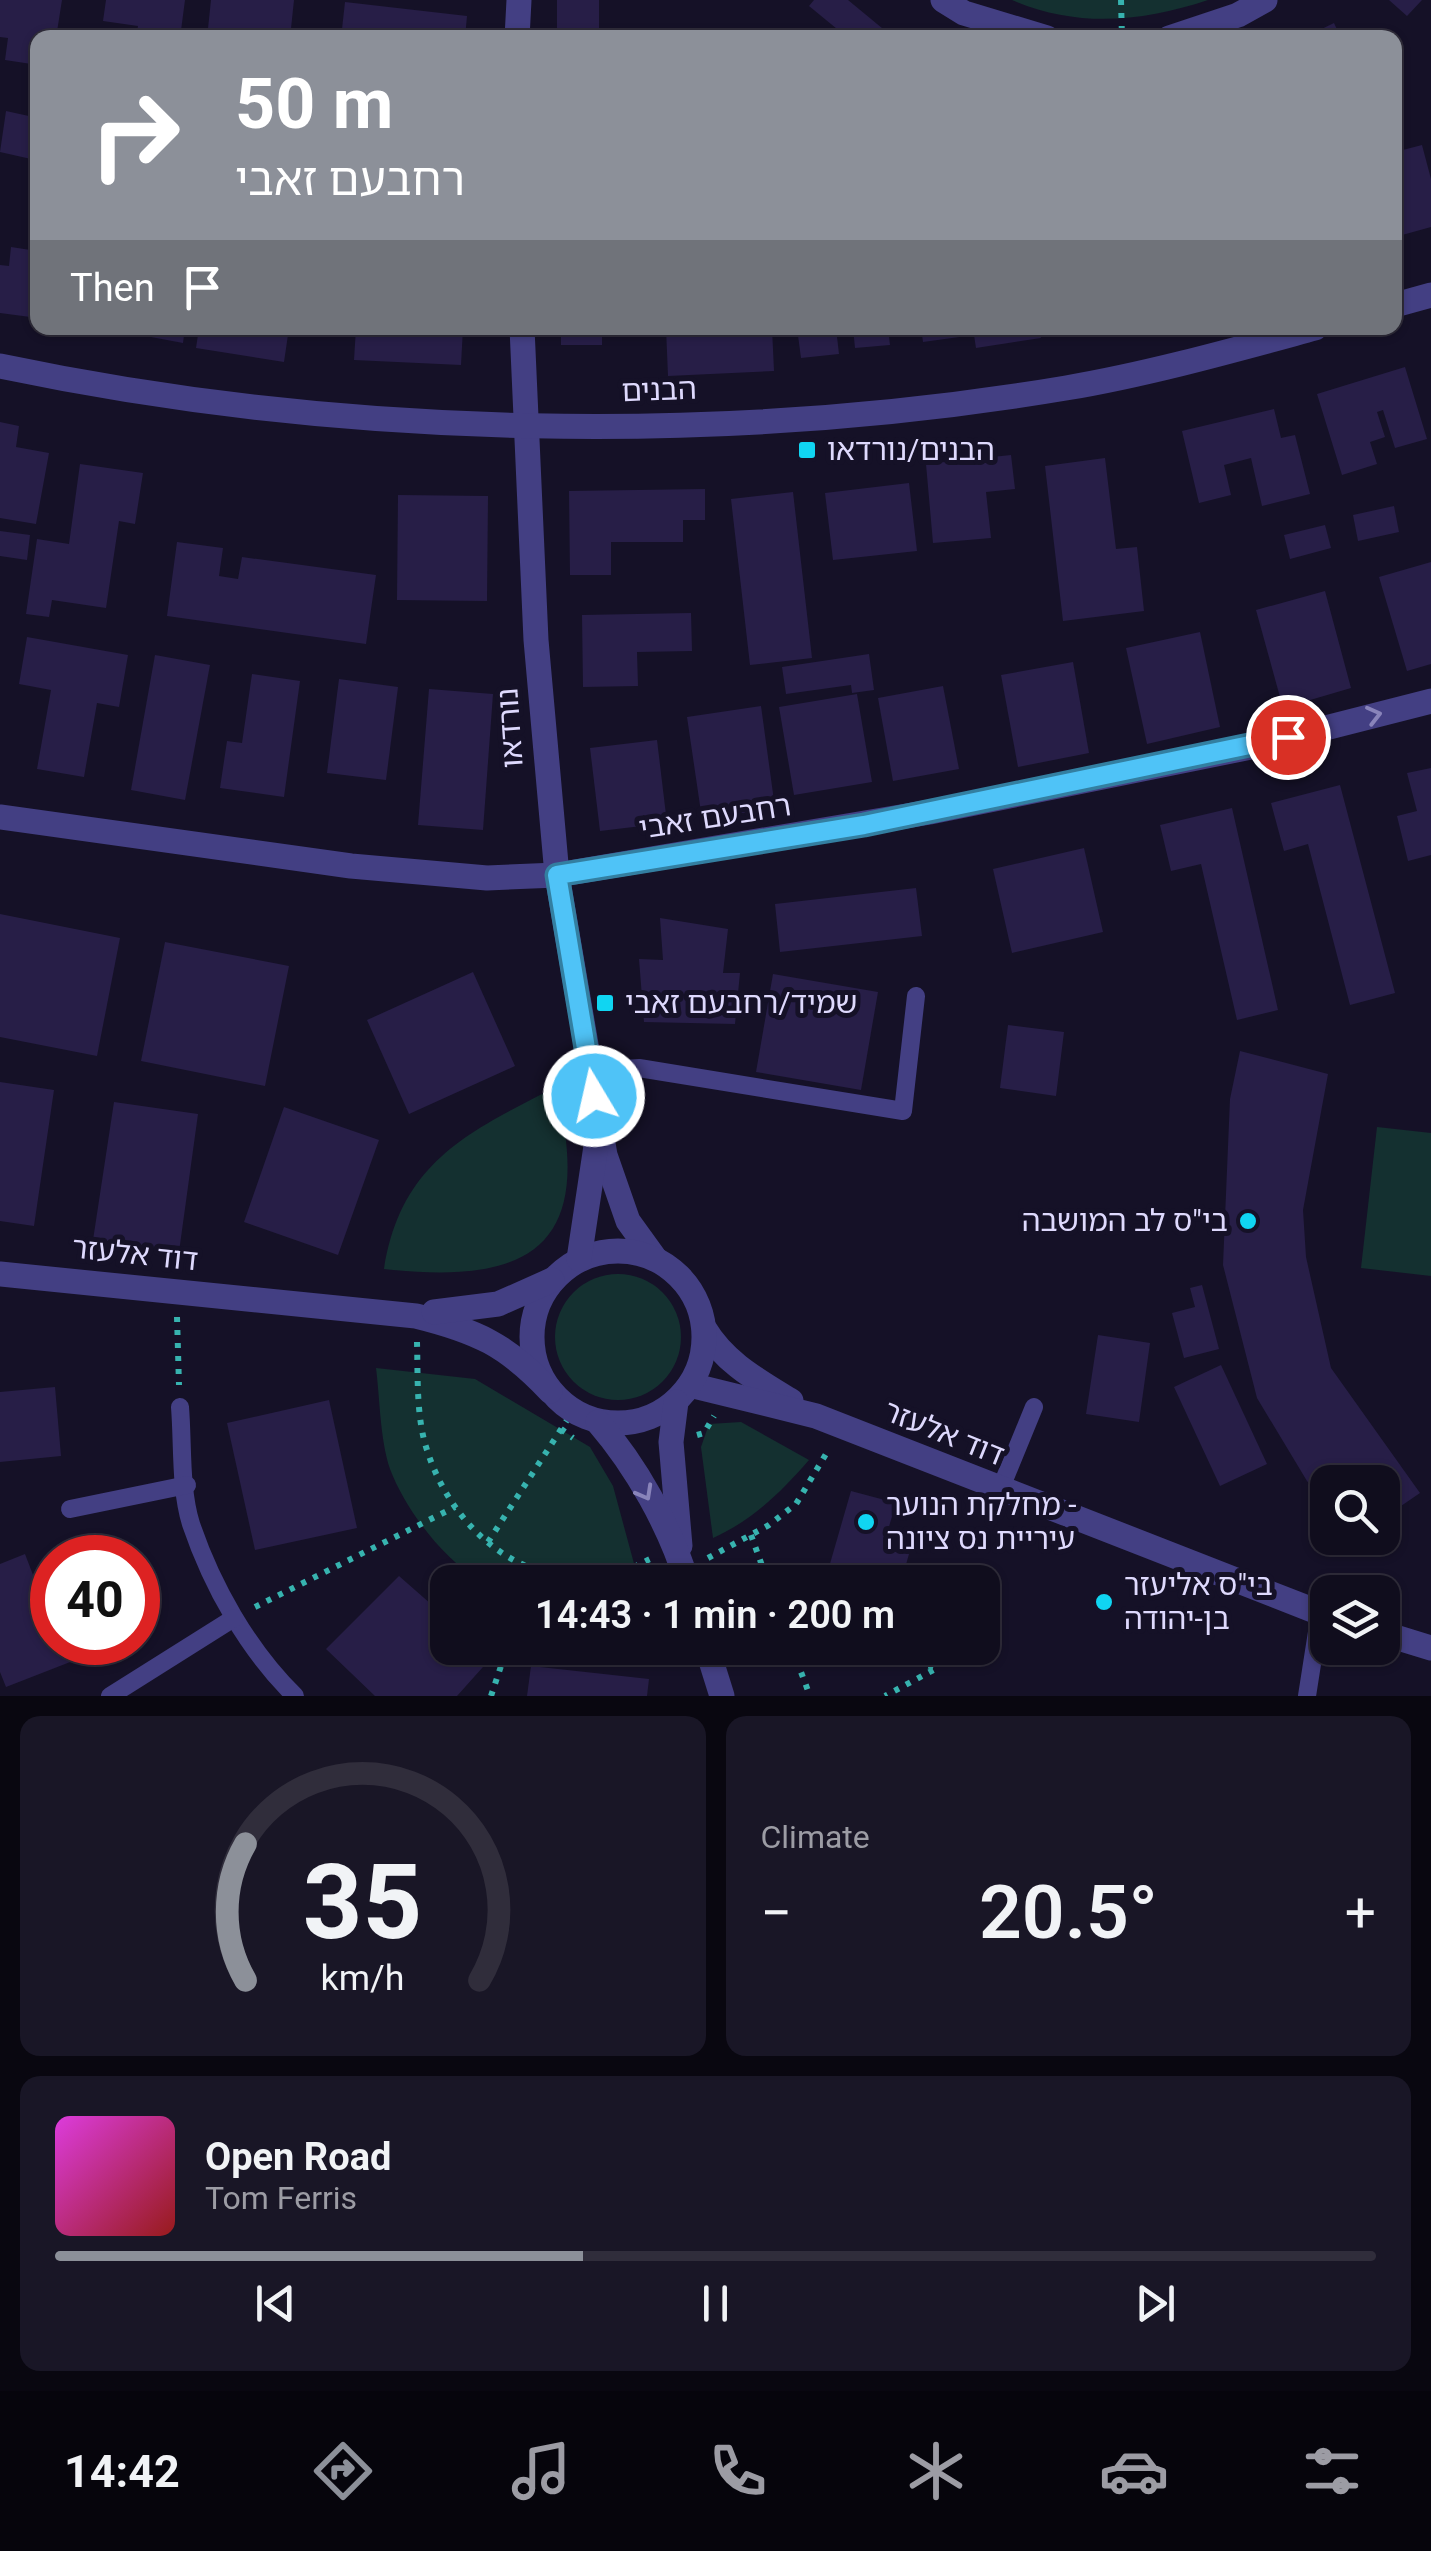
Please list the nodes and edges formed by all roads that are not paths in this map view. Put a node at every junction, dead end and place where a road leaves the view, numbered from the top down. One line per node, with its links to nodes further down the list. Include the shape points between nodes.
1 (519, 0): 4 (street)
2 (942, 0): 5 (street)
3 (1265, 0): 6 (street)
4 (517, 30)
5 (1020, 30)
6 (1194, 30)
7 (1431, 296): 8 (street)
8 (1402, 303)
9 (522, 335): 12 (street, נורדאו)
10 (1286, 335): 12 (street, הבנים, via 1068,388 919,408 653,424)
11 (0, 366): 12 (street, הבנים, via 246,407)
12 (528, 423): 15 (street, נורדאו, via 536,640)
13 (1431, 701): 15 (street, רחבעם זאבי, one-way to 13, via 930,812 1251,747)
14 (0, 817): 15 (street, רחבעם זאבי, via 351,866 487,878)
15 (557, 875): 17 (street, נורדאו)
16 (916, 996): 17 (lane, via 903,1111 639,1068)
17 (590, 1071): 18 (street, נורדאו)
18 (598, 1121): 19 (street, נורדאו, via 616,1191); 20 (street, נורדאו)
19 (654, 1258): 20 (street, via 629,1250); 24 (street, via 679,1275 696,1299)
20 (579, 1259): 22 (street)
21 (0, 1274): 23 (street, דוד אלעזר)
22 (552, 1280): 23 (street, דוד אלעזר, via 478,1309); 25 (street, via 532,1323 532,1348)
23 (382, 1312): 25 (street, דוד אלעזר, via 478,1334 505,1347)
24 (704, 1328): 26 (street, via 702,1358); 29 (street, דוד אלעזר, via 736,1366)
25 (550, 1391): 30 (street, via 572,1412)
26 (683, 1393): 29 (street, דוד אלעזר); 30 (street, via 639,1420); 35 (street, via 672,1472)
27 (180, 1407): 31 (lane)
28 (1034, 1407): 32 (lane)
29 (816, 1416): 32 (street, דוד אלעזר)
30 (598, 1422): 34 (street, one-way to 34, via 620,1447)
31 (187, 1485): 33 (lane); 37 (lane, via 190,1521)
32 (1000, 1490): 36 (street, דוד אלעזר)
33 (70, 1509)
34 (680, 1565)
35 (681, 1565)
36 (1310, 1610)
37 (234, 1618): 42 (lane); 43 (lane)
38 (1400, 1639): 39 (street)
39 (1431, 1648)
40 (712, 1665): 44 (street)
41 (1314, 1665): 45 (lane)
42 (110, 1696)
43 (295, 1696)
44 (722, 1696)
45 (1307, 1696)

